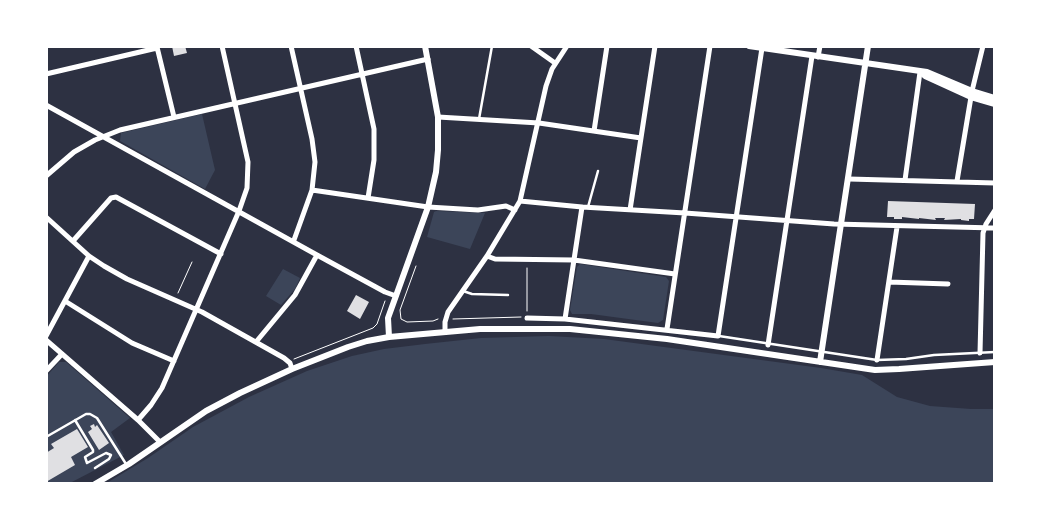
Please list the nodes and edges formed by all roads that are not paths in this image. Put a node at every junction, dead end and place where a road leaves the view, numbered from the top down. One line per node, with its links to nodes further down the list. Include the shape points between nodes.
1 (222, 46): 28 (street)
2 (291, 46): 25 (street)
3 (356, 46): 23 (street)
4 (425, 46): 19 (street)
5 (492, 46): 33 (lane)
6 (531, 46): 20 (street)
7 (567, 46): 20 (street)
8 (607, 46): 35 (street)
9 (655, 46): 37 (street)
10 (710, 46): 53 (street)
11 (749, 46): 16 (street)
12 (820, 46): 18 (street)
13 (868, 46): 21 (street)
14 (983, 46): 26 (street)
15 (157, 47): 24 (street); 31 (street)
16 (762, 48): 17 (street); 55 (street)
17 (794, 49): 18 (street)
18 (815, 56): 21 (street); 56 (street)
19 (428, 59): 23 (street); 32 (street)
20 (555, 63): 34 (street)
21 (866, 63): 22 (street); 40 (street)
22 (920, 72): 26 (street); 41 (street)
23 (362, 73): 25 (street); 45 (street, via 374,135)
24 (46, 74)
25 (300, 87): 28 (street); 44 (street, via 314,151)
26 (971, 94): 27 (street); 29 (street); 42 (street)
27 (995, 98)
28 (236, 102): 31 (street); 52 (street, via 249,180)
29 (995, 104)
30 (46, 105): 36 (street)
31 (174, 117): 36 (street)
32 (438, 117): 33 (street); 47 (street, via 437,166)
33 (479, 118): 34 (street)
34 (538, 123): 35 (street); 46 (street)
35 (594, 131): 37 (street)
36 (103, 136): 39 (street, via 74,152); 52 (street)
37 (641, 138): 50 (street)
38 (598, 171): 48 (lane)
39 (46, 176)
40 (849, 179): 41 (street); 57 (street)
41 (904, 180): 42 (street)
42 (957, 181): 43 (street)
43 (995, 183)
44 (312, 190): 45 (street); 62 (street)
45 (368, 198): 47 (street)
46 (520, 201): 48 (street); 49 (street)
47 (428, 207): 49 (street, via 478,210 506,206); 73 (street)
48 (585, 207): 50 (street); 67 (street)
49 (515, 210): 66 (street)
50 (630, 210): 53 (street)
51 (995, 210): 59 (street)
52 (239, 211): 62 (street); 63 (street)
53 (685, 213): 55 (street); 68 (street)
54 (46, 217): 61 (street)
55 (736, 217): 56 (street); 80 (street)
56 (787, 220): 57 (street); 84 (street)
57 (841, 224): 58 (street); 85 (street)
58 (897, 226): 59 (street); 69 (street)
59 (985, 228): 60 (street); 87 (street)
60 (995, 228)
61 (72, 240): 63 (street, via 111,198 116,197); 65 (street)
62 (294, 240): 64 (street)
63 (220, 254): 75 (street)
64 (317, 255): 73 (street); 83 (street, via 294,295)
65 (90, 256): 74 (street); 75 (street, via 116,273)
66 (487, 256): 67 (street, via 495,259); 71 (street)
67 (574, 260): 68 (street); 77 (street)
68 (675, 274): 78 (street)
69 (889, 282): 70 (street); 92 (street)
70 (948, 284)
71 (463, 291): 72 (lane); 79 (street, via 448,312)
72 (508, 295)
73 (396, 296): 81 (street, via 388,318)
74 (66, 301): 82 (street); 89 (street, via 132,343)
75 (196, 309): 83 (street); 89 (street)
76 (527, 318): 77 (street)
77 (565, 319): 78 (street)
78 (667, 329): 80 (street)
79 (445, 331): 81 (street); 90 (street, via 595,331)
80 (718, 336): 84 (lane)
81 (389, 337): 93 (street, via 348,347)
82 (46, 338): 88 (street)
83 (256, 342): 93 (street, via 284,358)
84 (768, 345): 85 (lane)
85 (821, 352): 90 (street); 92 (lane)
86 (995, 352): 87 (lane)
87 (980, 353): 92 (lane)
88 (62, 354): 94 (street); 96 (street)
89 (174, 361): 96 (street, via 158,395)
90 (820, 362): 92 (street)
91 (995, 362): 92 (street, via 899,370)
92 (876, 365)
93 (292, 369): 98 (street, via 223,401)
94 (46, 372)
95 (75, 420): 97 (lane); 99 (lane, via 86,414 94,415); 100 (lane, via 93,450 85,457 87,463 106,453 111,456)
96 (138, 420): 98 (street)
97 (46, 437)
98 (160, 442): 99 (street)
99 (126, 466): 101 (street)
100 (95, 468)
101 (95, 484)

